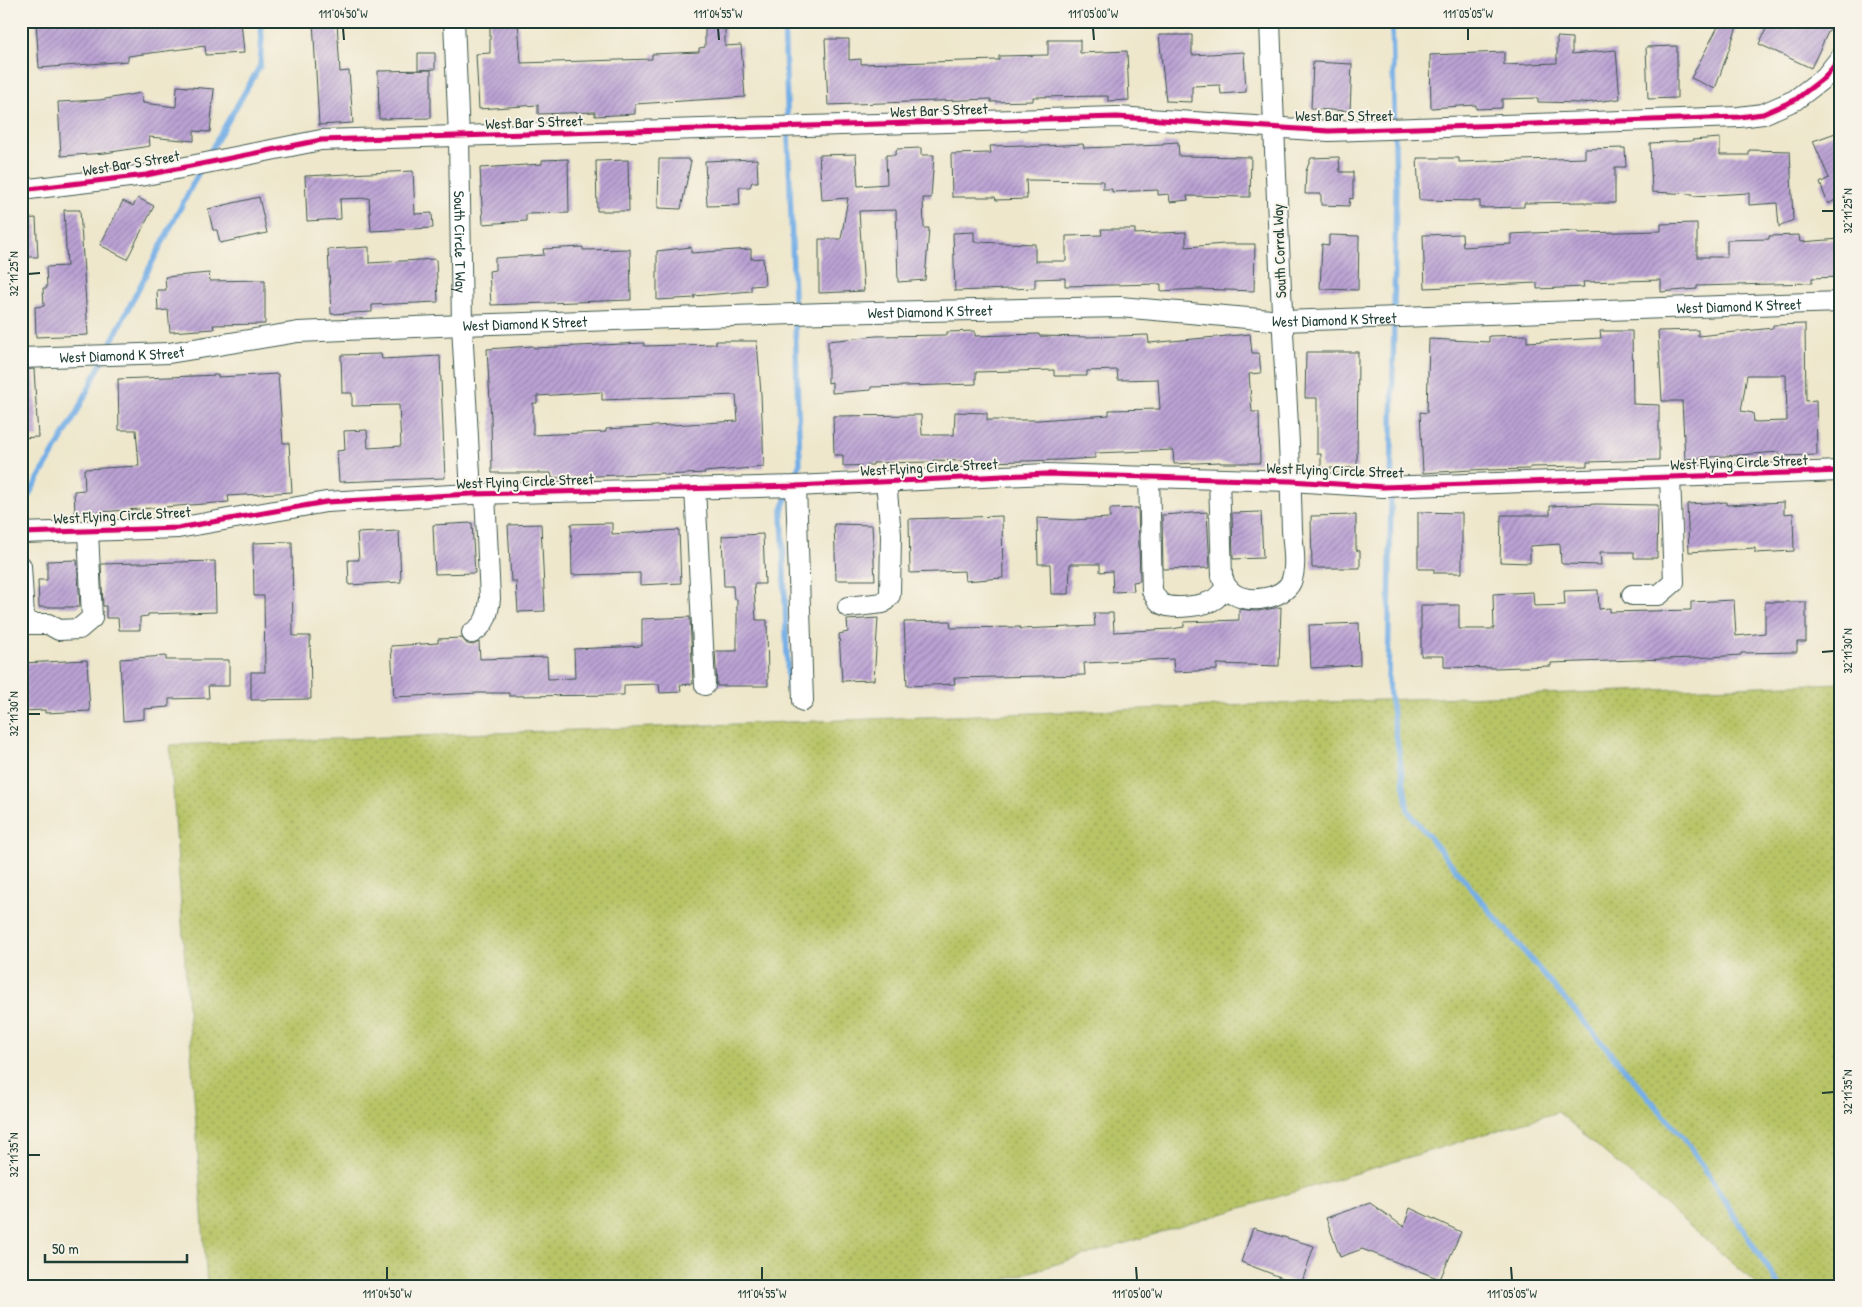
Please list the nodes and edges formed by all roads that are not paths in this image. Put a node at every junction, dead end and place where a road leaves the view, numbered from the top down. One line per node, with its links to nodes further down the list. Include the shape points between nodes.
1 (454, 21): 5 (street, South Circle T Way)
2 (1270, 21): 4 (street, South Corral Way)
3 (1841, 57): 4 (street, West Bar S Street, via 1825,77 1794,100 1763,114 1739,117 1329,130)
4 (1274, 126): 5 (street, West Bar S Street, via 1117,117); 8 (street, South Corral Way)
5 (459, 137): 6 (street, West Bar S Street, via 321,140 146,175); 9 (street, South Circle T Way)
6 (21, 190)
7 (1841, 302): 8 (street, West Diamond K Street)
8 (1282, 321): 9 (street, West Diamond K Street, via 1120,307); 16 (street, South Corral Way)
9 (462, 324): 10 (street, West Diamond K Street, via 298,332 169,353); 19 (street, South Circle T Way)
10 (21, 358)
11 (1841, 472): 13 (street, West Flying Circle Street)
12 (1149, 477): 14 (street, West Flying Circle Street); 15 (street, West Flying Circle Street, via 1046,474); 23 (street, via 1152,592 1156,599 1170,606 1202,604 1214,600)
13 (1670, 477): 16 (street, West Flying Circle Street, via 1383,487); 24 (street, via 1674,582 1659,595)
14 (1219, 479): 16 (street, West Flying Circle Street); 23 (street, via 1222,576)
15 (886, 481): 17 (street, West Flying Circle Street); 25 (street, via 891,535 890,595 883,603)
16 (1291, 481): 23 (street, South Corral Way, via 1293,566 1290,584 1274,597 1237,596)
17 (796, 486): 18 (street, West Flying Circle Street); 28 (street)
18 (695, 488): 19 (street, West Flying Circle Street); 27 (street)
19 (478, 494): 20 (street, West Flying Circle Street, via 326,502 178,528); 26 (street, South Circle T Way, via 490,599 482,628)
20 (88, 530): 21 (street, West Flying Circle Street); 22 (street, via 92,618 79,629 59,630 48,624 28,624 24,617)
21 (21, 533)
22 (21, 566)
23 (1226, 588)
24 (1632, 595)
25 (848, 606)
26 (472, 633)
27 (705, 684)
28 (804, 701)

